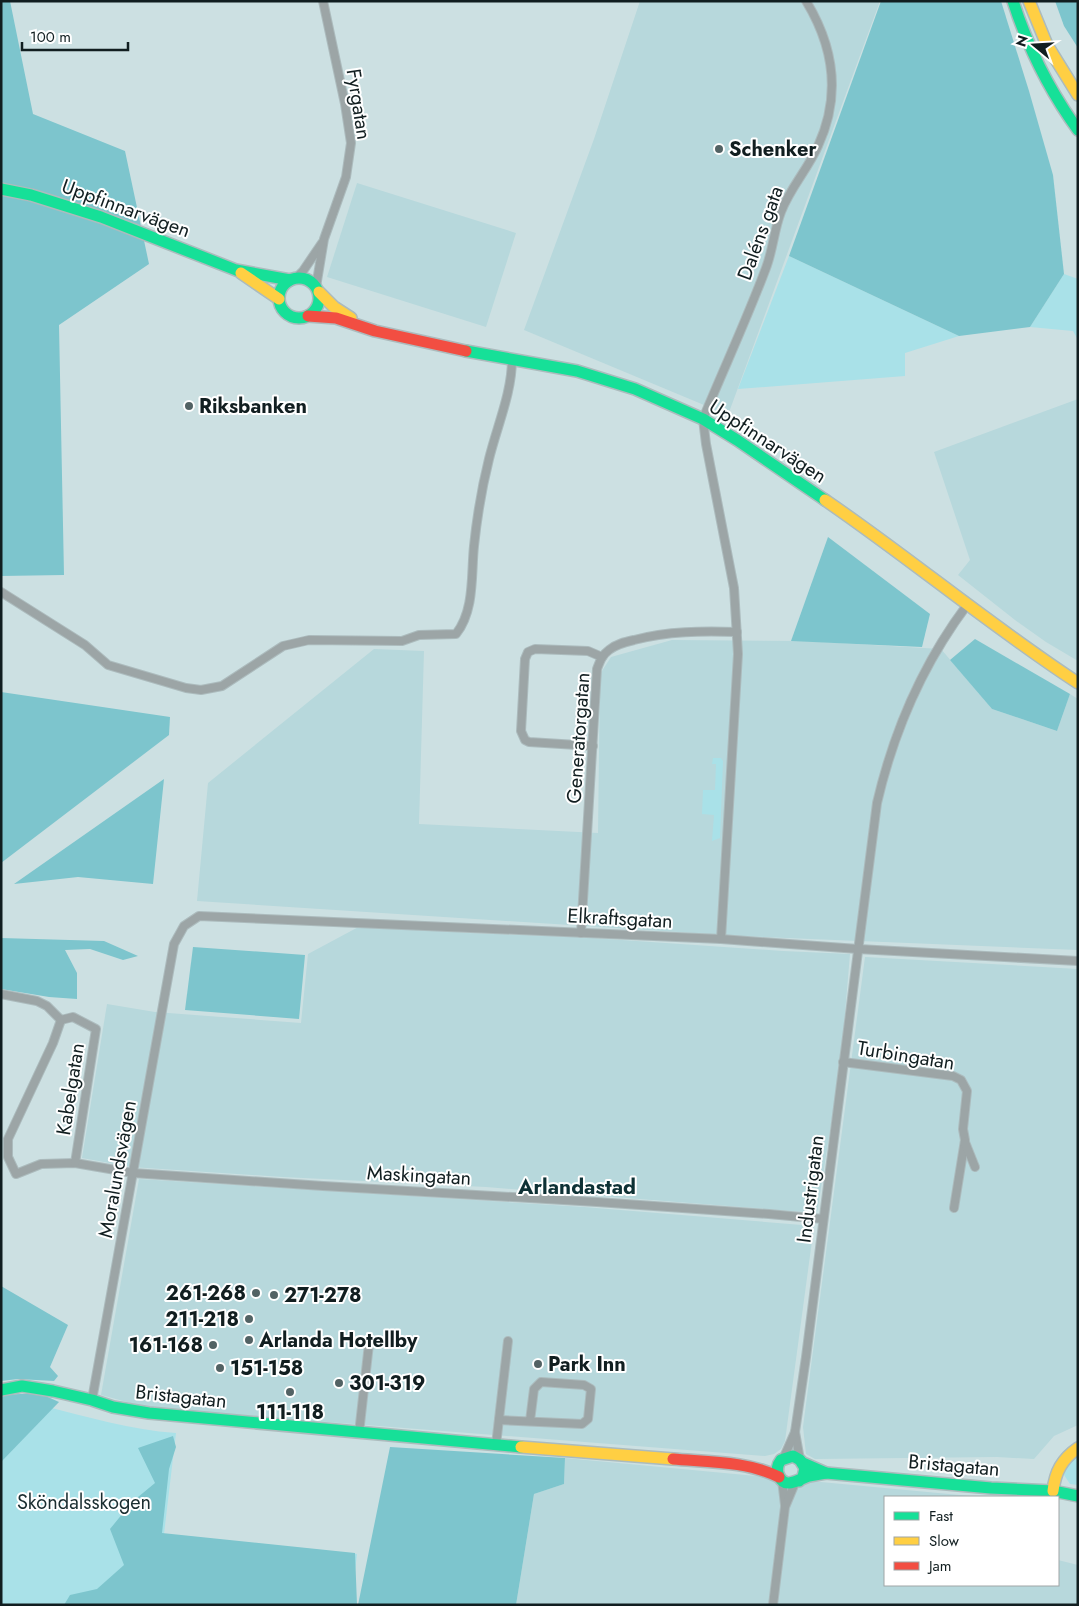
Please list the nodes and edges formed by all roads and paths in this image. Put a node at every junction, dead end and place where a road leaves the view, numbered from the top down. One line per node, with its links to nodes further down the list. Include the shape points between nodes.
1 (323, 1): 8 (street, Fyrgatan, via 351,143 346,177)
2 (806, 1): 16 (street, Daléns gata, via 822,29 827,46 831,67 831,106 818,148 781,212 767,265)
3 (1013, 1): 6 (main road, via 1034,58)
4 (1029, 1): 5 (main road, via 1048,44)
5 (1078, 95)
6 (1078, 130)
7 (1, 189): 9 (main road, Uppfinnarvägen, via 101,217)
8 (324, 239): 10 (street, Fyrgatan, via 303,271); 11 (street, Fyrgatan)
9 (236, 270): 10 (main road, Uppfinnarvägen); 12 (main road, Uppfinnarvägen)
10 (293, 279): 11 (main road, via 306,279); 12 (main road, via 284,284)
11 (317, 290): 13 (main road, via 318,304); 14 (main road, Uppfinnarvägen, via 345,314)
12 (279, 299): 13 (main road, via 286,313 292,317)
13 (308, 316): 14 (main road, Uppfinnarvägen, via 336,318)
14 (390, 333): 15 (main road, Uppfinnarvägen)
15 (512, 359): 16 (main road, Uppfinnarvägen, via 604,379); 17 (street, via 512,377 482,491 470,599 463,625 456,634 419,635 402,641 309,640 284,646 222,686 201,690 108,665 85,645)
16 (703, 419): 18 (main road, Uppfinnarvägen, via 865,528); 19 (street, via 730,562)
17 (1, 592)
18 (967, 605): 21 (main road, Uppfinnarvägen); 26 (street, Industrigatan, via 948,630 910,699 886,766 871,838)
19 (737, 632): 20 (street, Generatorgatan, via 665,634 620,644); 24 (street)
20 (602, 657): 22 (street, Generatorgatan, via 597,669); 22 (street, via 588,651 535,649 528,652 525,660 521,732 526,740)
21 (1078, 683)
22 (593, 746): 23 (street, Generatorgatan)
23 (581, 933): 24 (street, Elkraftsgatan); 25 (street, Elkraftsgatan, via 199,916 184,926)
24 (720, 939): 26 (street, Elkraftsgatan)
25 (174, 944): 34 (street, Moralundsvägen)
26 (858, 950): 27 (street, Elkraftsgatan); 30 (street, Industrigatan)
27 (1078, 961)
28 (1, 994): 29 (street, via 37,1001)
29 (61, 1020): 32 (street, Kabelgatan, via 73,1017 96,1029); 32 (street, Maskingatan, via 8,1139 8,1157 16,1174 41,1164)
30 (843, 1062): 31 (street, Turbingatan, via 953,1076 961,1080 967,1092); 36 (street, Industrigatan)
31 (965, 1140): 33 (street, Turbingatan); 35 (street, Turbingatan)
32 (75, 1163): 34 (street, Maskingatan)
33 (975, 1167)
34 (133, 1173): 36 (street, Maskingatan); 40 (street, Moralundsvägen)
35 (954, 1208)
36 (823, 1219): 43 (street, Industrigatan)
37 (508, 1341): 41 (street)
38 (369, 1344): 44 (street)
39 (1, 1390): 40 (main road, Bristagatan, via 22,1386)
40 (92, 1400): 44 (main road, Bristagatan, via 149,1414)
41 (499, 1420): 42 (street); 45 (street)
42 (530, 1422): 42 (street, via 582,1424 588,1418 591,1389 584,1385 541,1382 534,1389)
43 (795, 1432): 47 (street, Industrigatan); 48 (street, Industrigatan)
44 (359, 1433): 45 (main road, Bristagatan)
45 (496, 1445): 49 (main road, Bristagatan)
46 (1078, 1448): 53 (main road, via 1058,1468)
47 (783, 1459): 48 (main road, Bristagatan, via 793,1456); 49 (main road, Bristagatan); 51 (main road, via 777,1467)
48 (802, 1461): 50 (main road, Bristagatan); 52 (main road, via 804,1473)
49 (746, 1466): 51 (main road, Bristagatan)
50 (826, 1472): 52 (main road, Bristagatan); 53 (main road, Bristagatan)
51 (780, 1478): 52 (main road, Bristagatan, via 790,1484); 55 (street)
52 (797, 1482): 55 (street)
53 (1053, 1491): 54 (main road, Bristagatan)
54 (1078, 1496)
55 (785, 1507): 56 (street)
56 (773, 1605)

